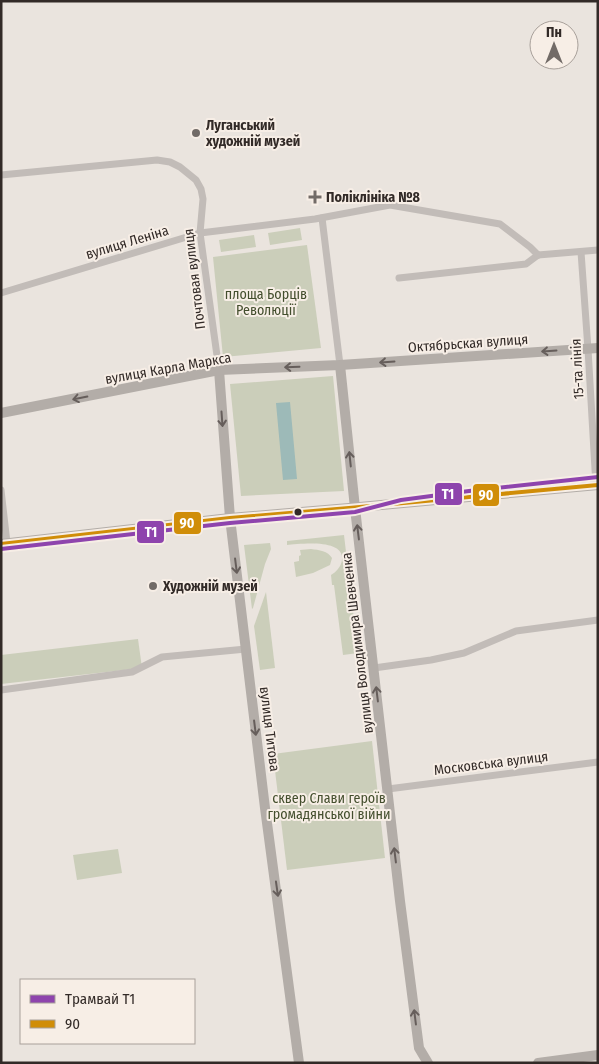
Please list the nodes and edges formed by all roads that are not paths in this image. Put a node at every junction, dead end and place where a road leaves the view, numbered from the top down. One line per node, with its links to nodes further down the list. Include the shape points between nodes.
1 (1, 175): 3 (street, Почтовая вулиця, via 158,160 170,162 189,173 201,189)
2 (322, 218): 3 (street, вулиця Леніна); 6 (street, вулиця Леніна, via 390,205 500,224); 10 (street, вулиця Володимира Шевченка)
3 (200, 233): 8 (street, вулиця Леніна); 11 (street, Почтовая вулиця)
4 (598, 250): 5 (street)
5 (581, 252): 6 (street); 9 (street, 15-та лінія)
6 (538, 255): 7 (street, via 526,264)
7 (399, 278)
8 (1, 294)
9 (593, 348): 10 (street, Октябрьская вулиця, one-way to 10); 13 (street, 15-та лінія)
10 (340, 365): 11 (street, вулиця Карла Маркса, one-way to 11); 15 (street, вулиця Володимира Шевченка, one-way to 10)
11 (219, 370): 12 (street, вулиця Карла Маркса, one-way to 12); 16 (street, Почтовая вулиця, one-way to 16)
12 (1, 414)
13 (597, 486): 15 (street)
14 (1, 490): 17 (street)
15 (355, 508): 16 (street); 20 (street, вулиця Володимира Шевченка, one-way to 15)
16 (230, 518): 17 (street); 19 (street, вулиця Титова, one-way to 19)
17 (4, 544)
18 (598, 620): 20 (street, via 516,631 464,653)
19 (246, 648): 21 (street, via 162,657 132,672); 25 (street, вулиця Титова, one-way to 25)
20 (374, 668): 23 (street, вулиця Володимира Шевченка, one-way to 20)
21 (1, 690)
22 (598, 762): 23 (street, Московська вулиця)
23 (388, 789): 26 (street, вулиця Володимира Шевченка, one-way to 23, via 419,1048)
24 (598, 1055): 27 (street)
25 (299, 1063)
26 (428, 1063)
27 (538, 1063)

